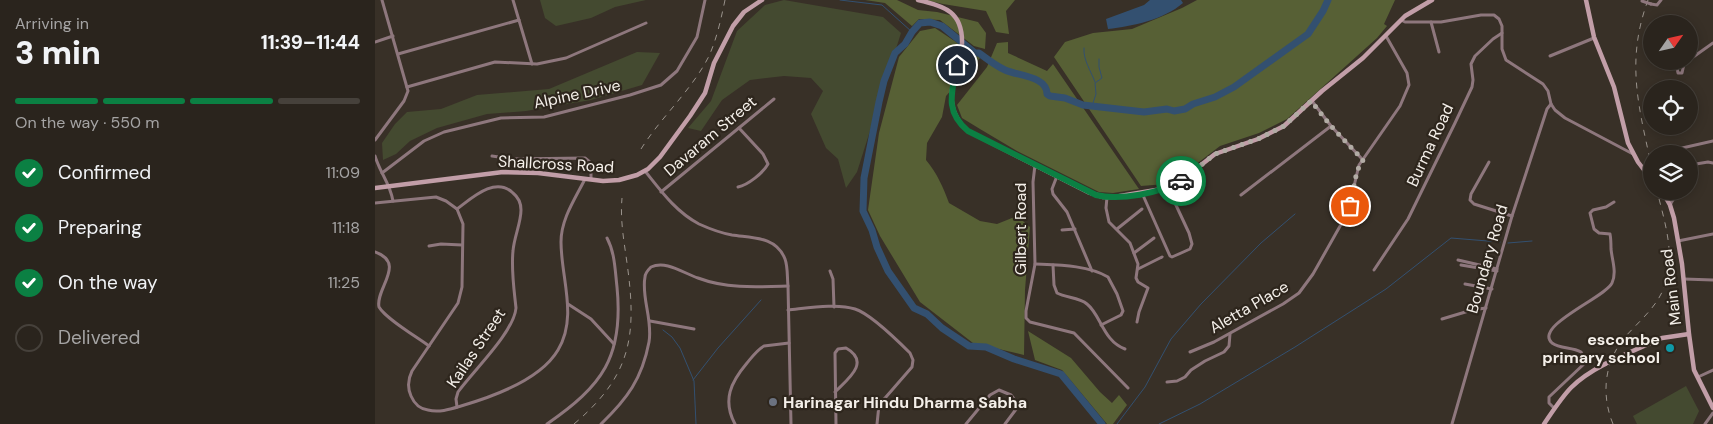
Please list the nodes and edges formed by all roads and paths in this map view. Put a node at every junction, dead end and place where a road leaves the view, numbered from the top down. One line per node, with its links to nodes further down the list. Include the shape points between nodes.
1 (382, 0): 15 (street)
2 (513, 0): 10 (street)
3 (705, 0): 44 (street, Alpine Drive, via 697,36 677,72 661,85 544,117 501,118 444,132 424,141)
4 (918, 0): 41 (street, via 945,8 957,19 962,35 951,96 954,115 968,131)
5 (1432, 0): 11 (street)
6 (1586, 0): 17 (street)
7 (1641, 0): 8 (street, bridge, via 1657,5)
8 (1661, 0)
9 (758, 1): 43 (street, Shallcross Road, via 733,26 699,103 660,157)
10 (519, 20): 21 (street); 24 (street)
11 (1400, 20): 12 (street); 16 (street)
12 (1431, 22): 14 (street, via 1491,14 1499,19); 20 (street)
13 (646, 23): 24 (street, via 573,56)
14 (1502, 33): 28 (street, via 1506,60 1543,84); 81 (street, Burma Road, via 1473,60 1473,83 1459,114 1408,219)
15 (393, 36): 18 (street); 21 (street)
16 (1386, 36): 27 (street); 37 (street, Aletta Place, via 1407,73 1409,85 1400,106)
17 (1595, 37): 23 (street); 34 (street, via 1614,87)
18 (375, 42)
19 (1713, 43): 22 (street)
20 (1439, 52)
21 (399, 54): 25 (street)
22 (1698, 54)
23 (1550, 56)
24 (532, 64): 25 (street, via 495,62)
25 (407, 87): 31 (street, via 407,95)
26 (774, 99): 30 (street, Davaram Street)
27 (1311, 101): 29 (street); 50 (street, via 1284,126 1215,154)
28 (1551, 104): 34 (street, via 1565,118); 63 (street, Boundary Road)
29 (1331, 126): 37 (street); 53 (street)
30 (739, 128): 48 (street, via 768,164 751,181); 51 (street, Davaram Street)
31 (375, 140)
32 (1713, 141): 33 (street)
33 (1695, 145)
34 (1633, 155): 42 (street)
35 (375, 156): 44 (street)
36 (492, 156): 46 (street, via 511,159 585,158 591,163)
37 (1363, 160): 99 (street, Aletta Place, via 1343,222 1304,288 1283,304)
38 (1489, 162): 63 (street, via 1470,200)
39 (1698, 164): 40 (street)
40 (1713, 164)
41 (1035, 165): 45 (street); 77 (street, Gilbert Road)
42 (1643, 168)
43 (645, 171): 46 (street, Shallcross Road, via 619,180); 51 (street)
44 (382, 173): 47 (street)
45 (1057, 176): 54 (street, via 1088,192); 64 (street, via 1053,194)
46 (588, 180): 47 (street, Shallcross Road, via 503,172); 90 (street, via 566,218 562,235)
47 (390, 187): 49 (street, Shallcross Road); 57 (street)
48 (738, 187)
49 (375, 188)
50 (1168, 188): 52 (street); 52 (street, via 1192,244 1189,249 1172,257)
51 (661, 192): 88 (street, via 682,213 709,228 773,244 785,259)
52 (1142, 193): 54 (street)
53 (1241, 195)
54 (1107, 197): 65 (street, via 1108,219)
55 (1668, 200): 60 (street, Main Road)
56 (1673, 200): 60 (street)
57 (393, 201): 59 (street); 61 (street, via 436,197)
58 (1614, 202): 113 (street, via 1593,210 1591,214 1593,229 1610,234 1613,282 1604,292 1562,319 1549,334 1553,343 1581,352 1586,360 1549,397)
59 (375, 204)
60 (1670, 205): 70 (street, Main Road)
61 (457, 209): 71 (street, via 463,224); 112 (street, Kailas Street, via 496,186 513,192 521,209 512,260 515,316 458,392)
62 (1142, 209): 65 (street)
63 (1512, 216): 82 (street, Boundary Road)
64 (1075, 229): 66 (street); 84 (street)
65 (1117, 229): 74 (street, via 1130,243)
66 (1063, 230)
67 (1713, 234): 70 (street)
68 (607, 238): 102 (street, via 613,251 618,297)
69 (1154, 238): 74 (street)
70 (1678, 242): 85 (street, Main Road)
71 (462, 245): 72 (street); 103 (street, via 461,295 454,311)
72 (429, 246)
73 (375, 252): 103 (street, via 388,266 378,296 379,307)
74 (1134, 253): 80 (street)
75 (1162, 257): 80 (street)
76 (1458, 260): 82 (street)
77 (1035, 264): 78 (street); 109 (street, Gilbert Road, via 1027,318 1030,322 1073,333)
78 (1053, 265): 84 (street); 97 (street, via 1057,293 1086,303)
79 (1461, 265): 82 (street)
80 (1137, 270): 96 (street, via 1137,280 1148,289)
81 (1373, 270)
82 (1497, 270): 89 (street, Boundary Road)
83 (830, 271): 91 (street, via 834,284)
84 (1092, 271): 97 (street, via 1111,280 1123,310 1121,315)
85 (1684, 279): 86 (street); 100 (street, Main Road)
86 (1713, 280)
87 (1465, 284): 89 (street)
88 (788, 286): 93 (street); 95 (street, via 721,284 657,265 648,269 645,277)
89 (1491, 289): 92 (street, Boundary Road)
90 (567, 304): 102 (street, via 591,319); 112 (street, via 568,319 563,340 550,361 504,391)
91 (834, 307): 93 (street); 122 (street, via 861,312 913,357 912,367 879,405)
92 (1486, 308): 94 (street); 125 (street, Boundary Road)
93 (789, 310): 101 (street)
94 (1443, 319)
95 (650, 321): 98 (street); 118 (street, via 647,349 635,384 625,400)
96 (1137, 322)
97 (1101, 325): 104 (street, via 1115,343)
98 (694, 329)
99 (1230, 334): 105 (street, Aletta Place); 108 (street, via 1229,346 1224,352 1205,360 1185,377)
100 (1689, 334): 107 (street, Main Road); 113 (street, bridge, via 1659,339 1605,364 1574,384)
101 (789, 343): 119 (street, via 764,346 736,377 728,401); 120 (street)
102 (615, 344): 117 (street, via 610,359 593,386)
103 (429, 346): 112 (street, via 410,376 412,398 429,410)
104 (1125, 349)
105 (1190, 352)
106 (1713, 370): 107 (street)
107 (1697, 378): 111 (street, Main Road)
108 (1167, 382)
109 (1128, 388)
110 (835, 392): 110 (street, via 835,353 846,348 858,360 858,365); 121 (street)
111 (1711, 399): 114 (street, Main Road)
112 (457, 407)
113 (1554, 408): 116 (street)
114 (1713, 408)
115 (1713, 413): 126 (street)
116 (1545, 423)
117 (547, 424)
118 (601, 424)
119 (735, 424)
120 (791, 424)
121 (837, 424)
122 (877, 424)
123 (966, 424): 124 (street, via 990,395 1002,390 1015,398 1018,406)
124 (1005, 424)
125 (1452, 424)
126 (1705, 424)

